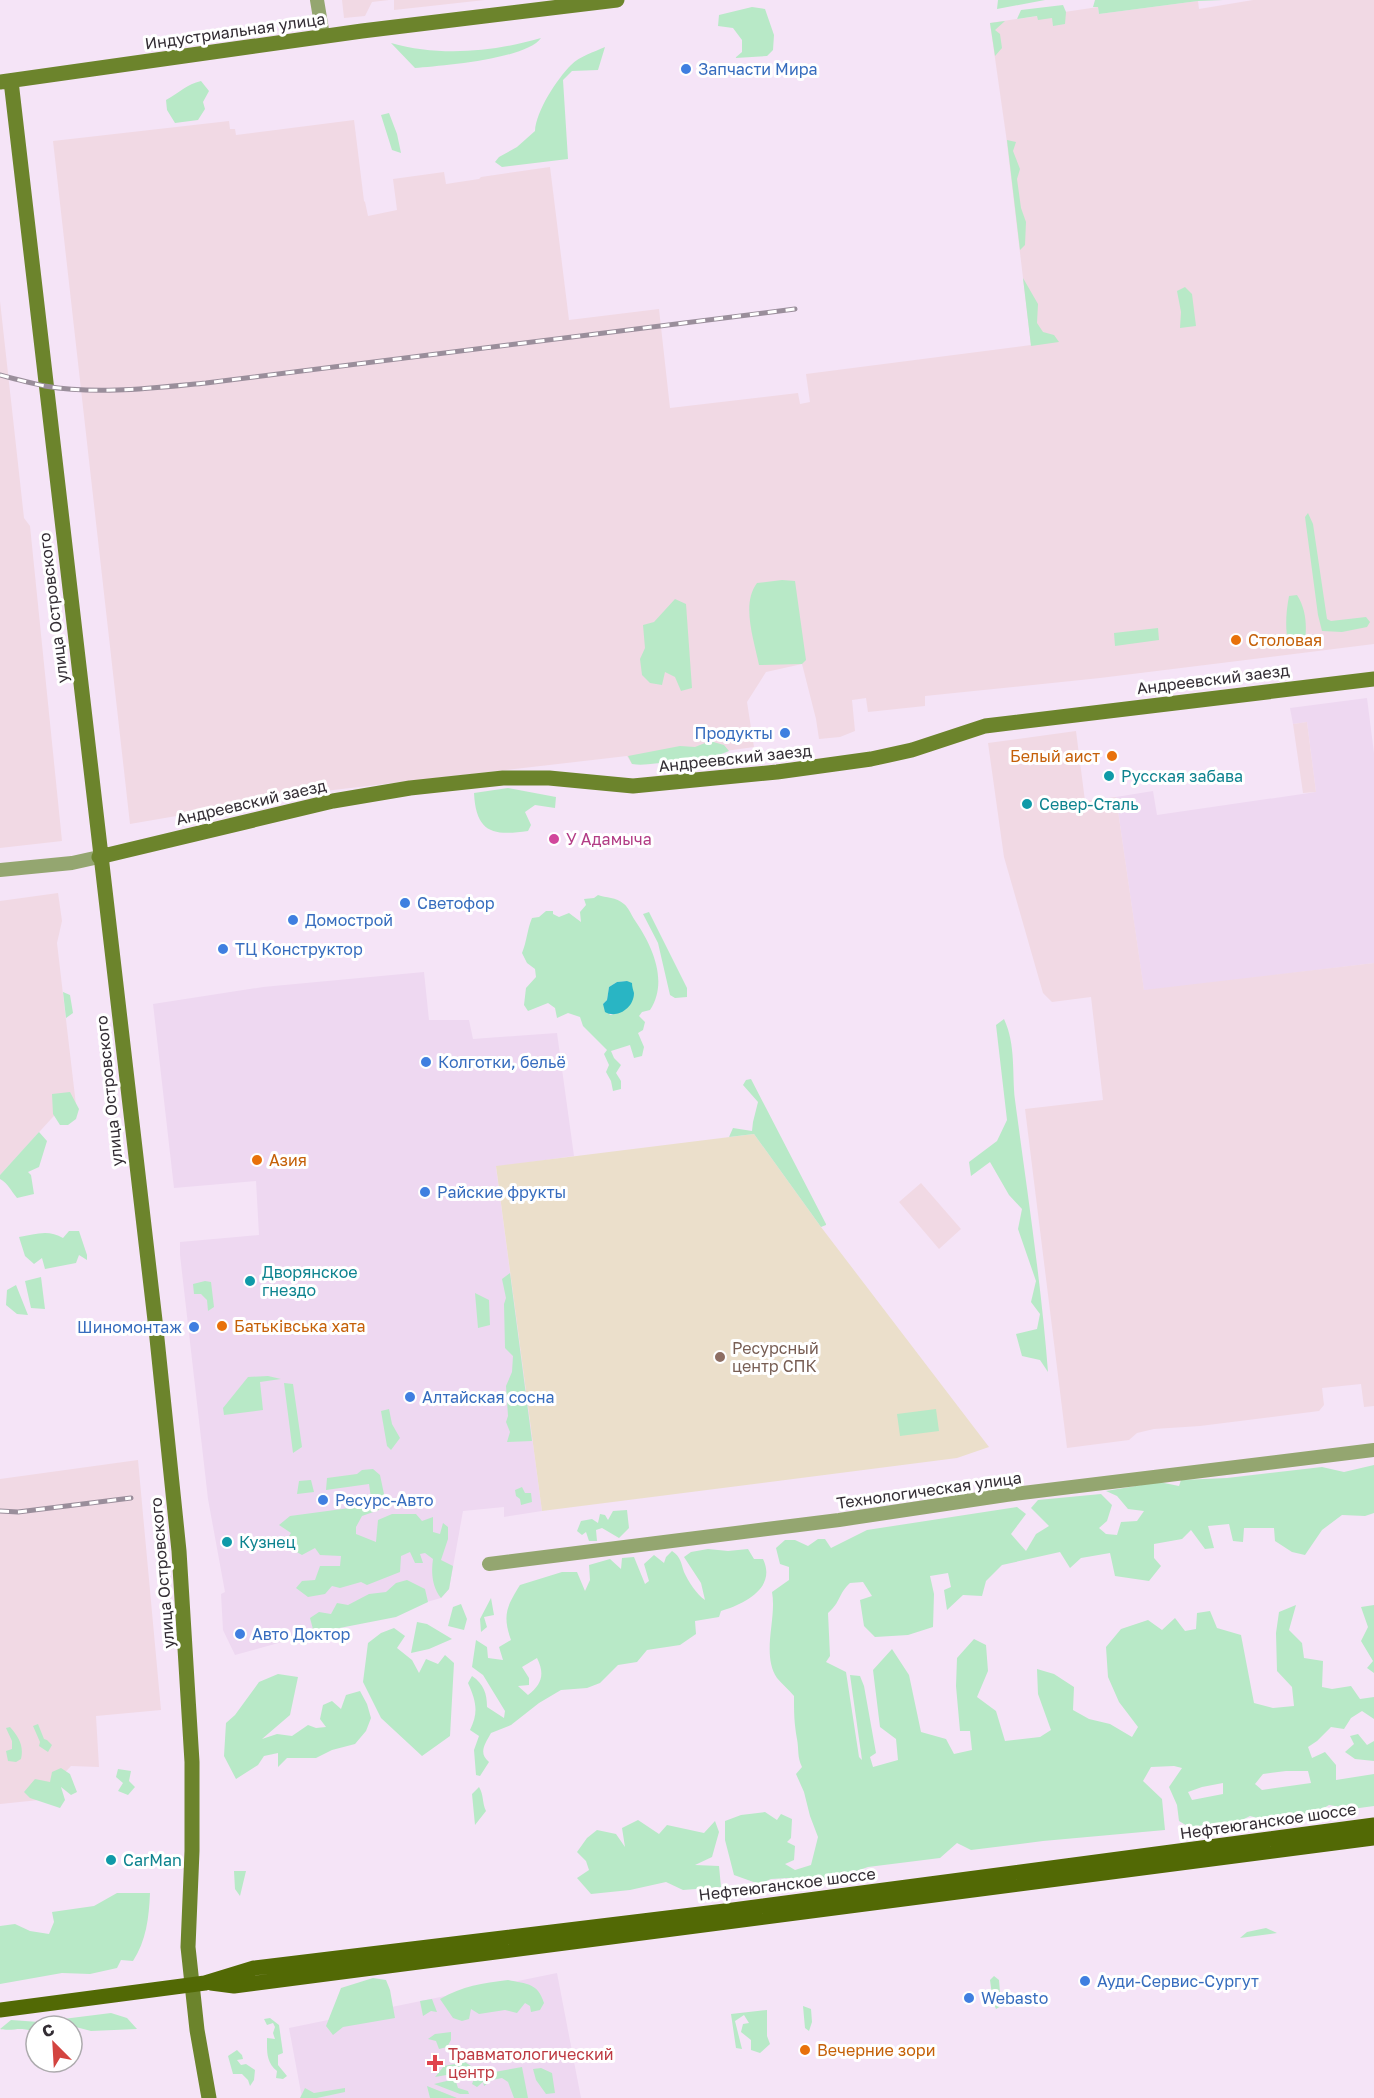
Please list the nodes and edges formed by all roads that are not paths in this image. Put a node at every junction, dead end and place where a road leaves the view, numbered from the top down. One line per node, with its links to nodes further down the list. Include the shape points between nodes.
1 (317, 0): 3 (street)
2 (617, 0): 3 (main road, Индустриальная улица)
3 (322, 36): 4 (main road, Индустриальная улица)
4 (5, 81): 6 (main road, улица Островского)
5 (1374, 679): 6 (main road, Андреевский заезд, via 985,726 912,750 777,772 633,786 503,778 410,788 333,801)
6 (99, 857): 7 (street); 12 (main road, улица Островского, via 179,1551 192,1761 188,1947)
7 (0, 870)
8 (1374, 1450): 9 (street, Технологическая улица, via 1006,1494 839,1520)
9 (489, 1564)
10 (1374, 1825): 12 (main road, Нефтеюганское шоссе, via 254,1968)
11 (1374, 1838): 12 (main road, Нефтеюганское шоссе, via 234,1986)
12 (198, 1984): 13 (main road, Нефтеюганское шоссе); 14 (main road, улица Островского, via 197,2030)
13 (0, 2010)
14 (209, 2098)

